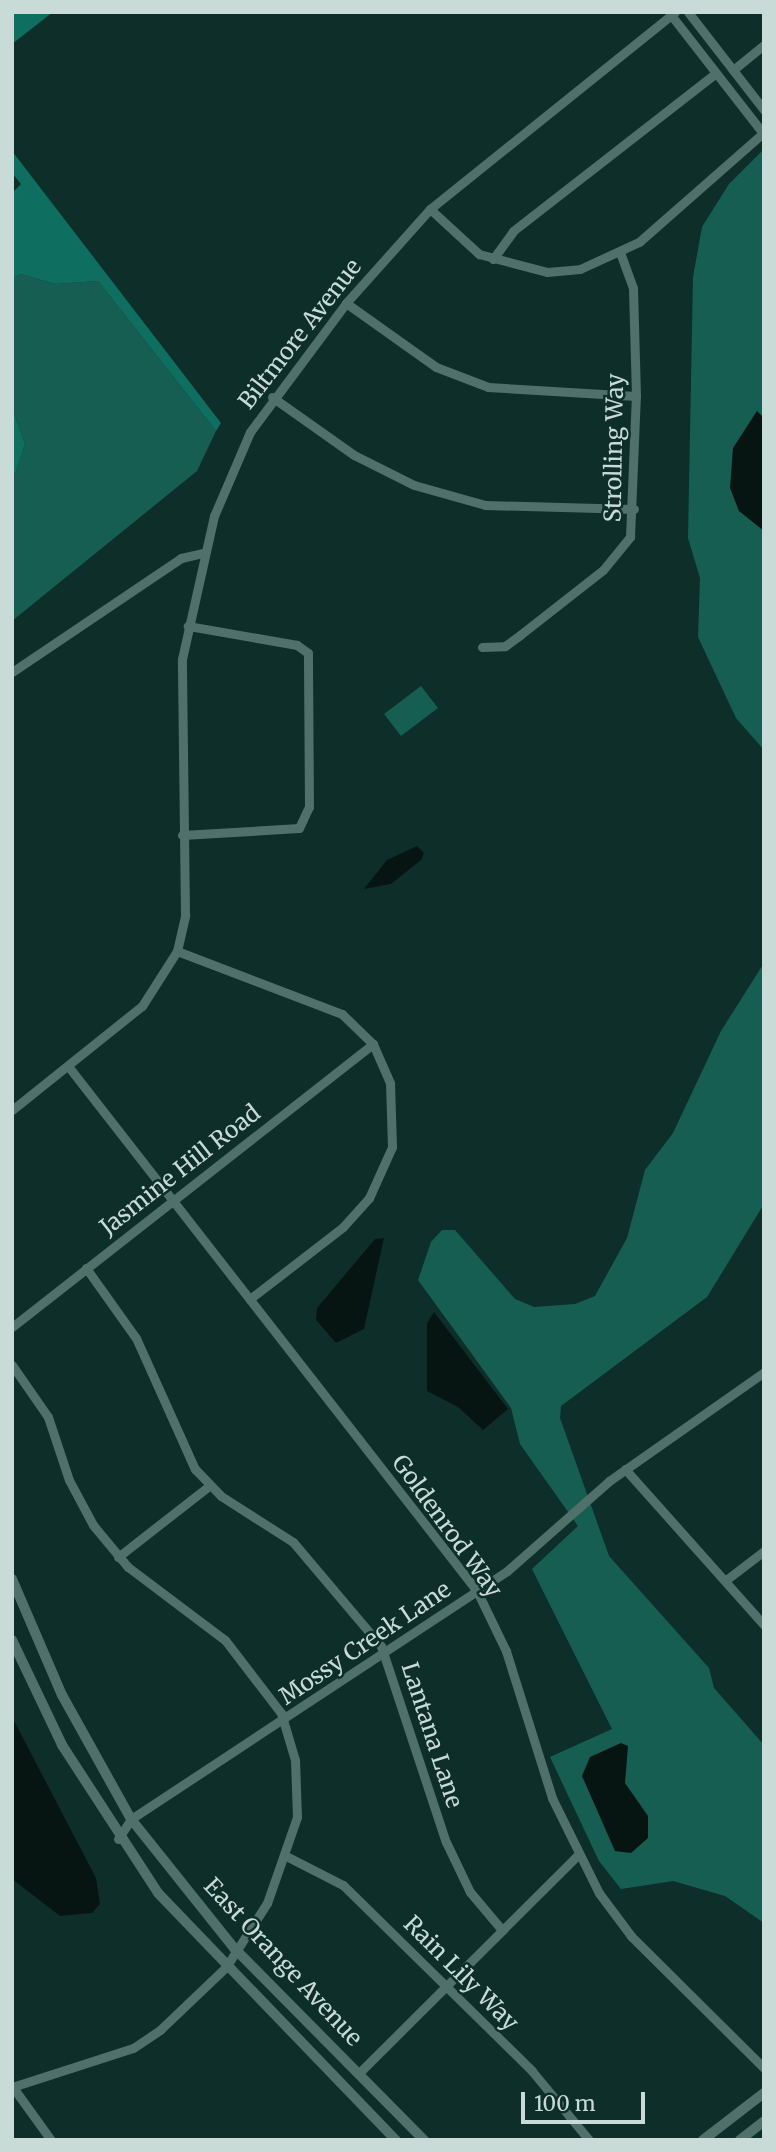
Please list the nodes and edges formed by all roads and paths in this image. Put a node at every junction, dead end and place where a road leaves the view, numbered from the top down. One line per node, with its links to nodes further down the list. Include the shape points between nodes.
1 (688, 12): 4 (street)
2 (673, 14): 5 (street); 8 (street, Biltmore Avenue)
3 (764, 45): 4 (street)
4 (733, 70): 6 (street)
5 (716, 73): 7 (street); 10 (street, via 514,230)
6 (764, 110)
7 (763, 132): 9 (street)
8 (430, 209): 10 (street, via 463,242); 11 (street, Biltmore Avenue)
9 (621, 255): 10 (street, via 567,271); 12 (street, Strolling Way, via 632,288)
10 (493, 259)
11 (346, 303): 12 (street, via 436,367 488,387); 13 (street, Biltmore Avenue)
12 (636, 396): 14 (street, Strolling Way)
13 (272, 397): 14 (street, via 354,455 414,485 485,505); 15 (street, Biltmore Avenue, via 230,469)
14 (634, 509): 17 (street, Strolling Way, via 630,537 603,570 505,646)
15 (203, 553): 16 (street, Biltmore Avenue); 18 (street, via 181,558)
16 (188, 626): 19 (street, Biltmore Avenue, via 178,718); 19 (street, via 297,645 308,653 309,807 304,825 290,830)
17 (482, 648)
18 (12, 672)
19 (182, 835): 20 (street, Biltmore Avenue, via 185,915)
20 (177, 951): 21 (street, via 328,1005); 22 (street, Biltmore Avenue, via 142,1006)
21 (373, 1044): 24 (street, Jasmine Hill Road); 26 (street, via 394,1101 385,1169 356,1215)
22 (68, 1066): 23 (street, Biltmore Avenue); 24 (street, Goldenrod Way)
23 (12, 1110)
24 (174, 1200): 25 (street, Jasmine Hill Road); 26 (street, Goldenrod Way)
25 (86, 1268): 27 (street, Jasmine Hill Road); 31 (street, Lantana Lane, via 136,1338 181,1447)
26 (250, 1299): 36 (street, Goldenrod Way)
27 (12, 1327)
28 (12, 1365): 33 (street, via 48,1417 80,1505)
29 (764, 1372): 30 (street, Mossy Creek Lane)
30 (625, 1469): 35 (street, via 662,1518); 36 (street, Mossy Creek Lane)
31 (209, 1486): 33 (street); 39 (street, Lantana Lane, via 293,1542)
32 (764, 1551): 35 (street)
33 (118, 1557): 40 (street, via 218,1633)
34 (12, 1579): 41 (street, East Orange Avenue, via 62,1695)
35 (726, 1580): 37 (street)
36 (477, 1591): 39 (street, Mossy Creek Lane); 43 (street, Goldenrod Way, via 506,1651)
37 (764, 1625)
38 (12, 1640): 42 (street, East Orange Avenue, via 62,1745)
39 (385, 1654): 40 (street, Mossy Creek Lane); 45 (street, Lantana Lane, via 446,1842 464,1883)
40 (285, 1720): 41 (street, Mossy Creek Lane); 44 (street, via 295,1760 297,1817)
41 (131, 1819): 42 (street, Mossy Creek Lane); 46 (street, East Orange Avenue)
42 (118, 1839): 48 (street, East Orange Avenue)
43 (577, 1856): 45 (street); 50 (street, Goldenrod Way, via 631,1936)
44 (288, 1857): 46 (street, via 267,1903); 49 (street, Rain Lily Way, via 342,1885)
45 (502, 1930): 49 (street)
46 (234, 1948): 47 (street, East Orange Avenue); 48 (street)
47 (250, 1963): 48 (street); 51 (street, East Orange Avenue)
48 (226, 1967): 52 (street, via 133,2048); 56 (street, East Orange Avenue)
49 (445, 1986): 51 (street); 58 (street, Rain Lily Way, via 537,2076)
50 (764, 2068)
51 (359, 2073): 57 (street, East Orange Avenue)
52 (12, 2087): 55 (street)
53 (764, 2093): 59 (street)
54 (764, 2121): 60 (street)
55 (51, 2140)
56 (396, 2140)
57 (424, 2140)
58 (589, 2140)
59 (703, 2140)
60 (740, 2140)

